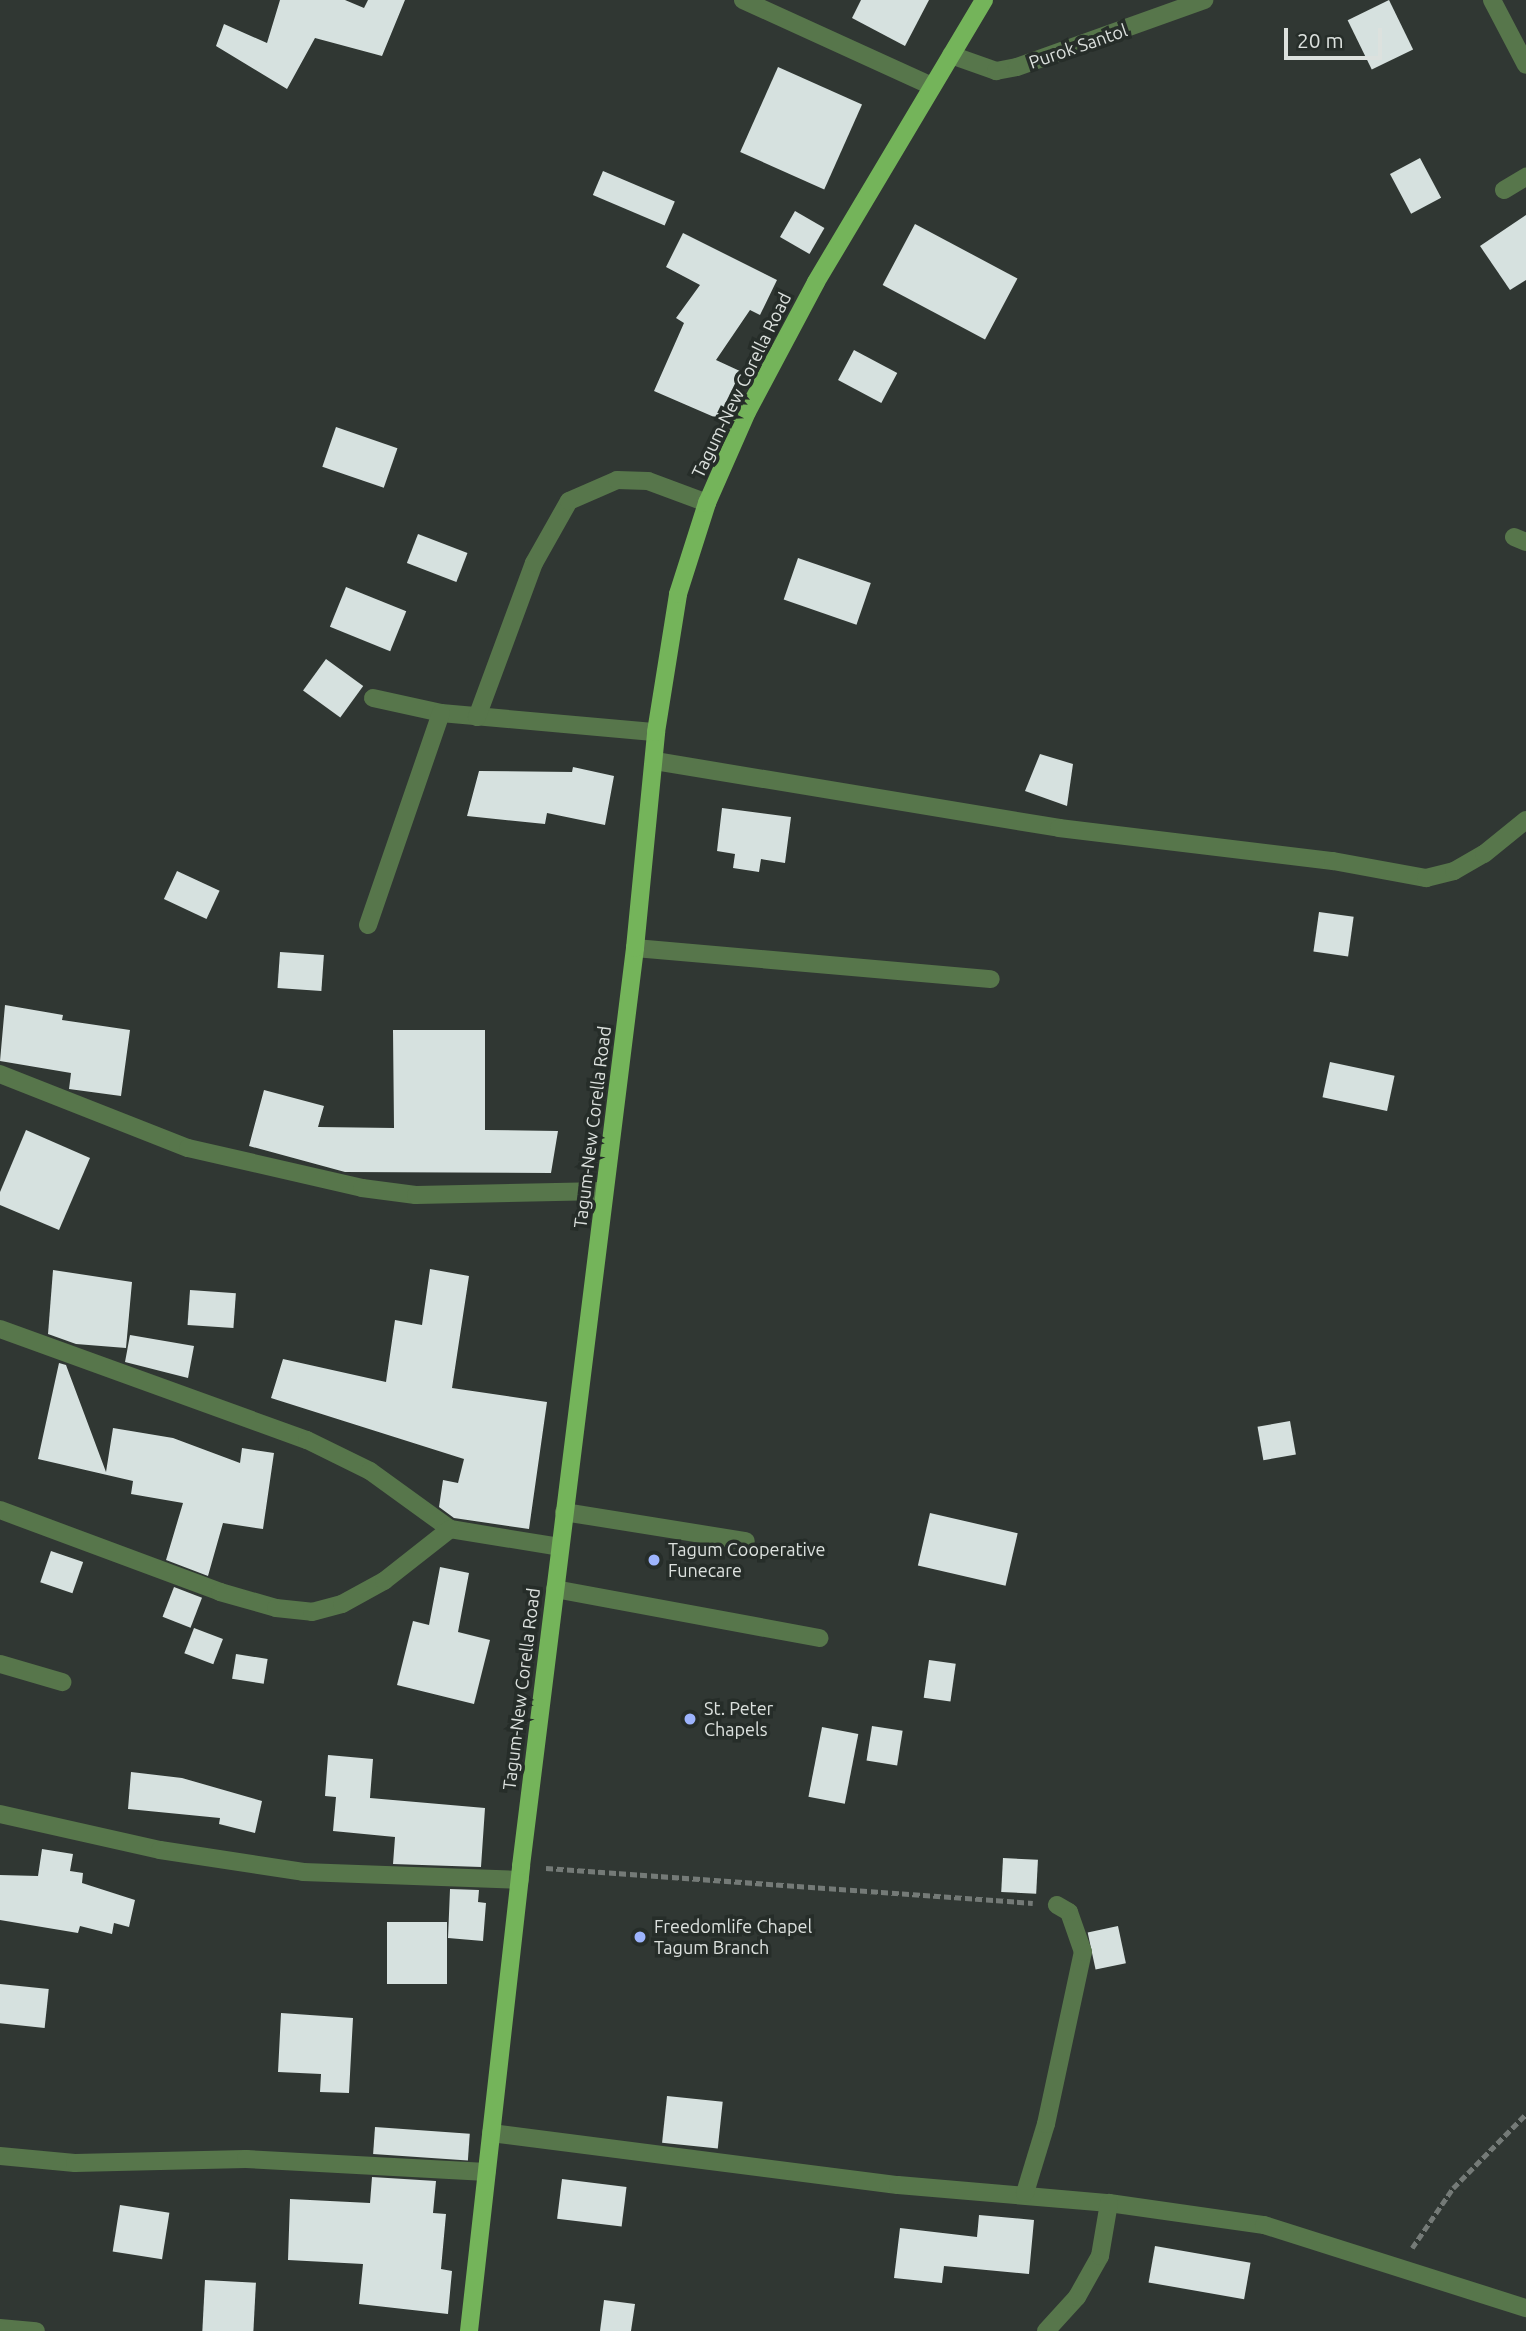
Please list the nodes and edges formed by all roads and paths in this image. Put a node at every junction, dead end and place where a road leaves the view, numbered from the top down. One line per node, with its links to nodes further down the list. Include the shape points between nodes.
1 (743, 0): 7 (street)
2 (984, 0): 5 (main road, Tagum-New Corella Road)
3 (1204, 0): 5 (street, Purok Santol, via 1017,67 996,71)
4 (1492, 0): 6 (street)
5 (951, 55): 7 (main road, Tagum-New Corella Road)
6 (1526, 65)
7 (932, 86): 10 (main road, Tagum-New Corella Road, via 779,350)
8 (1526, 177): 9 (street)
9 (1504, 190)
10 (707, 503): 13 (street, via 648,481 617,480 569,501 534,563); 14 (main road, Tagum-New Corella Road, via 678,594)
11 (373, 698): 12 (street)
12 (441, 713): 13 (street); 17 (street)
13 (477, 717): 14 (street)
14 (656, 732): 15 (main road, Tagum-New Corella Road)
15 (654, 761): 16 (street, via 1059,828 1426,878 1454,871 1484,854); 18 (main road, Tagum-New Corella Road)
16 (1526, 820)
17 (368, 925)
18 (635, 948): 19 (street); 21 (main road, Tagum-New Corella Road)
19 (991, 979)
20 (0, 1074): 21 (street, via 188,1148 351,1186 416,1195)
21 (604, 1191): 24 (main road, Tagum-New Corella Road)
22 (0, 1329): 25 (street, via 307,1440 370,1471)
23 (0, 1510): 25 (street, via 220,1592 276,1608 312,1612 342,1604 384,1581)
24 (564, 1512): 26 (street); 27 (main road, Tagum-New Corella Road)
25 (450, 1529): 27 (street)
26 (746, 1541)
27 (560, 1547): 28 (main road, Tagum-New Corella Road)
28 (555, 1589): 29 (street); 33 (main road, Tagum-New Corella Road)
29 (820, 1638)
30 (0, 1664): 31 (street)
31 (62, 1682)
32 (0, 1814): 33 (street, via 160,1850 303,1872)
33 (520, 1873): 34 (path); 36 (main road, Tagum-New Corella Road)
34 (1057, 1905): 39 (street, via 1069,1912 1083,1952 1046,2124)
35 (1526, 2114): 41 (path, via 1453,2188)
36 (491, 2133): 38 (main road, Tagum-New Corella Road); 39 (street, via 898,2185)
37 (0, 2156): 38 (street, via 75,2163 246,2159)
38 (487, 2172): 45 (main road, Tagum-New Corella Road)
39 (1025, 2193): 40 (street)
40 (1109, 2203): 41 (street, via 1264,2225); 46 (street, via 1100,2256 1077,2297)
41 (1399, 2266): 42 (street)
42 (1526, 2308)
43 (0, 2328): 44 (street)
44 (36, 2331)
45 (469, 2331)
46 (1046, 2331)

